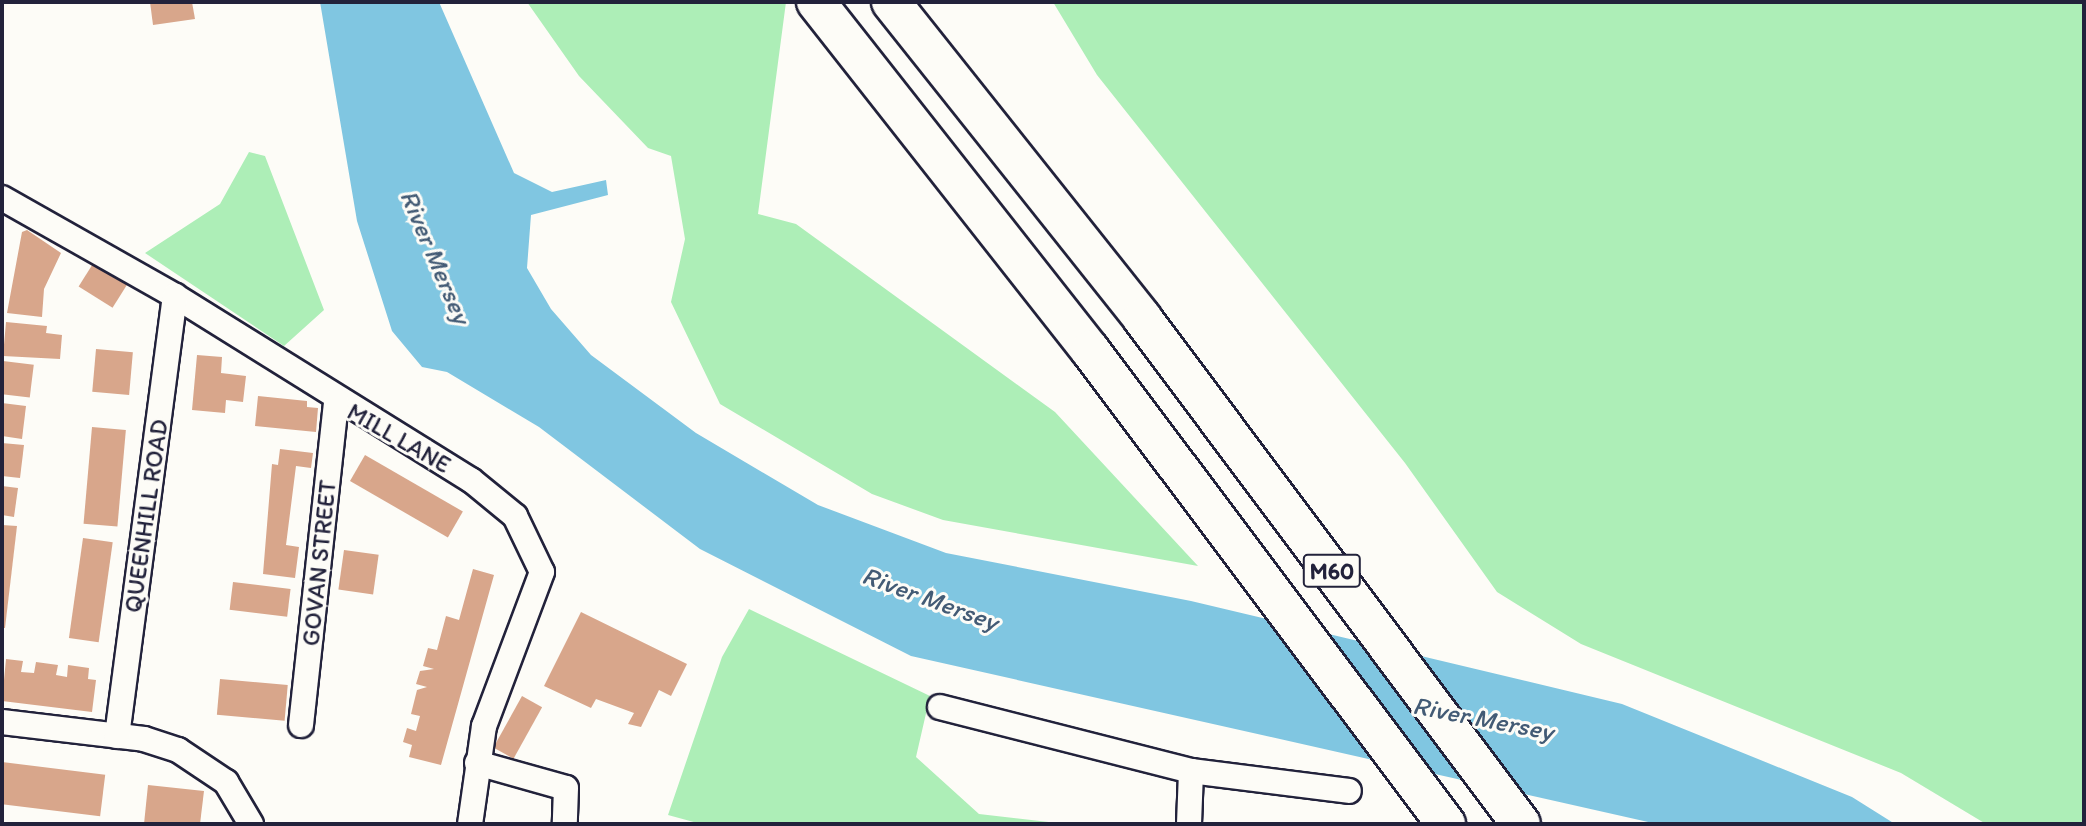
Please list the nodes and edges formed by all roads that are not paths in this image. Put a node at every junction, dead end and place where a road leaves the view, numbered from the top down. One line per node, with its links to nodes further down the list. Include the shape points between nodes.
1 (816, 2): 17 (highway, M60, via 1090,350)
2 (891, 2): 18 (highway, M60, via 1142,318)
3 (2, 198): 4 (street, MILL LANE)
4 (175, 296): 5 (street, MILL LANE); 9 (street, QUEENHILL ROAD)
5 (336, 401): 8 (street, GOVAN STREET); 10 (street, MILL LANE, via 486,491 515,516 536,548 542,572 484,726)
6 (940, 707): 11 (street)
7 (2, 722): 9 (street)
8 (301, 724)
9 (117, 736): 14 (street, via 178,750 226,782)
10 (477, 763): 13 (street, MILL LANE); 15 (street, via 566,789)
11 (1191, 771): 12 (street); 16 (street)
12 (1349, 791)
13 (470, 823)
14 (251, 824)
15 (565, 824)
16 (1189, 824)
17 (1446, 824)
18 (1521, 824)

